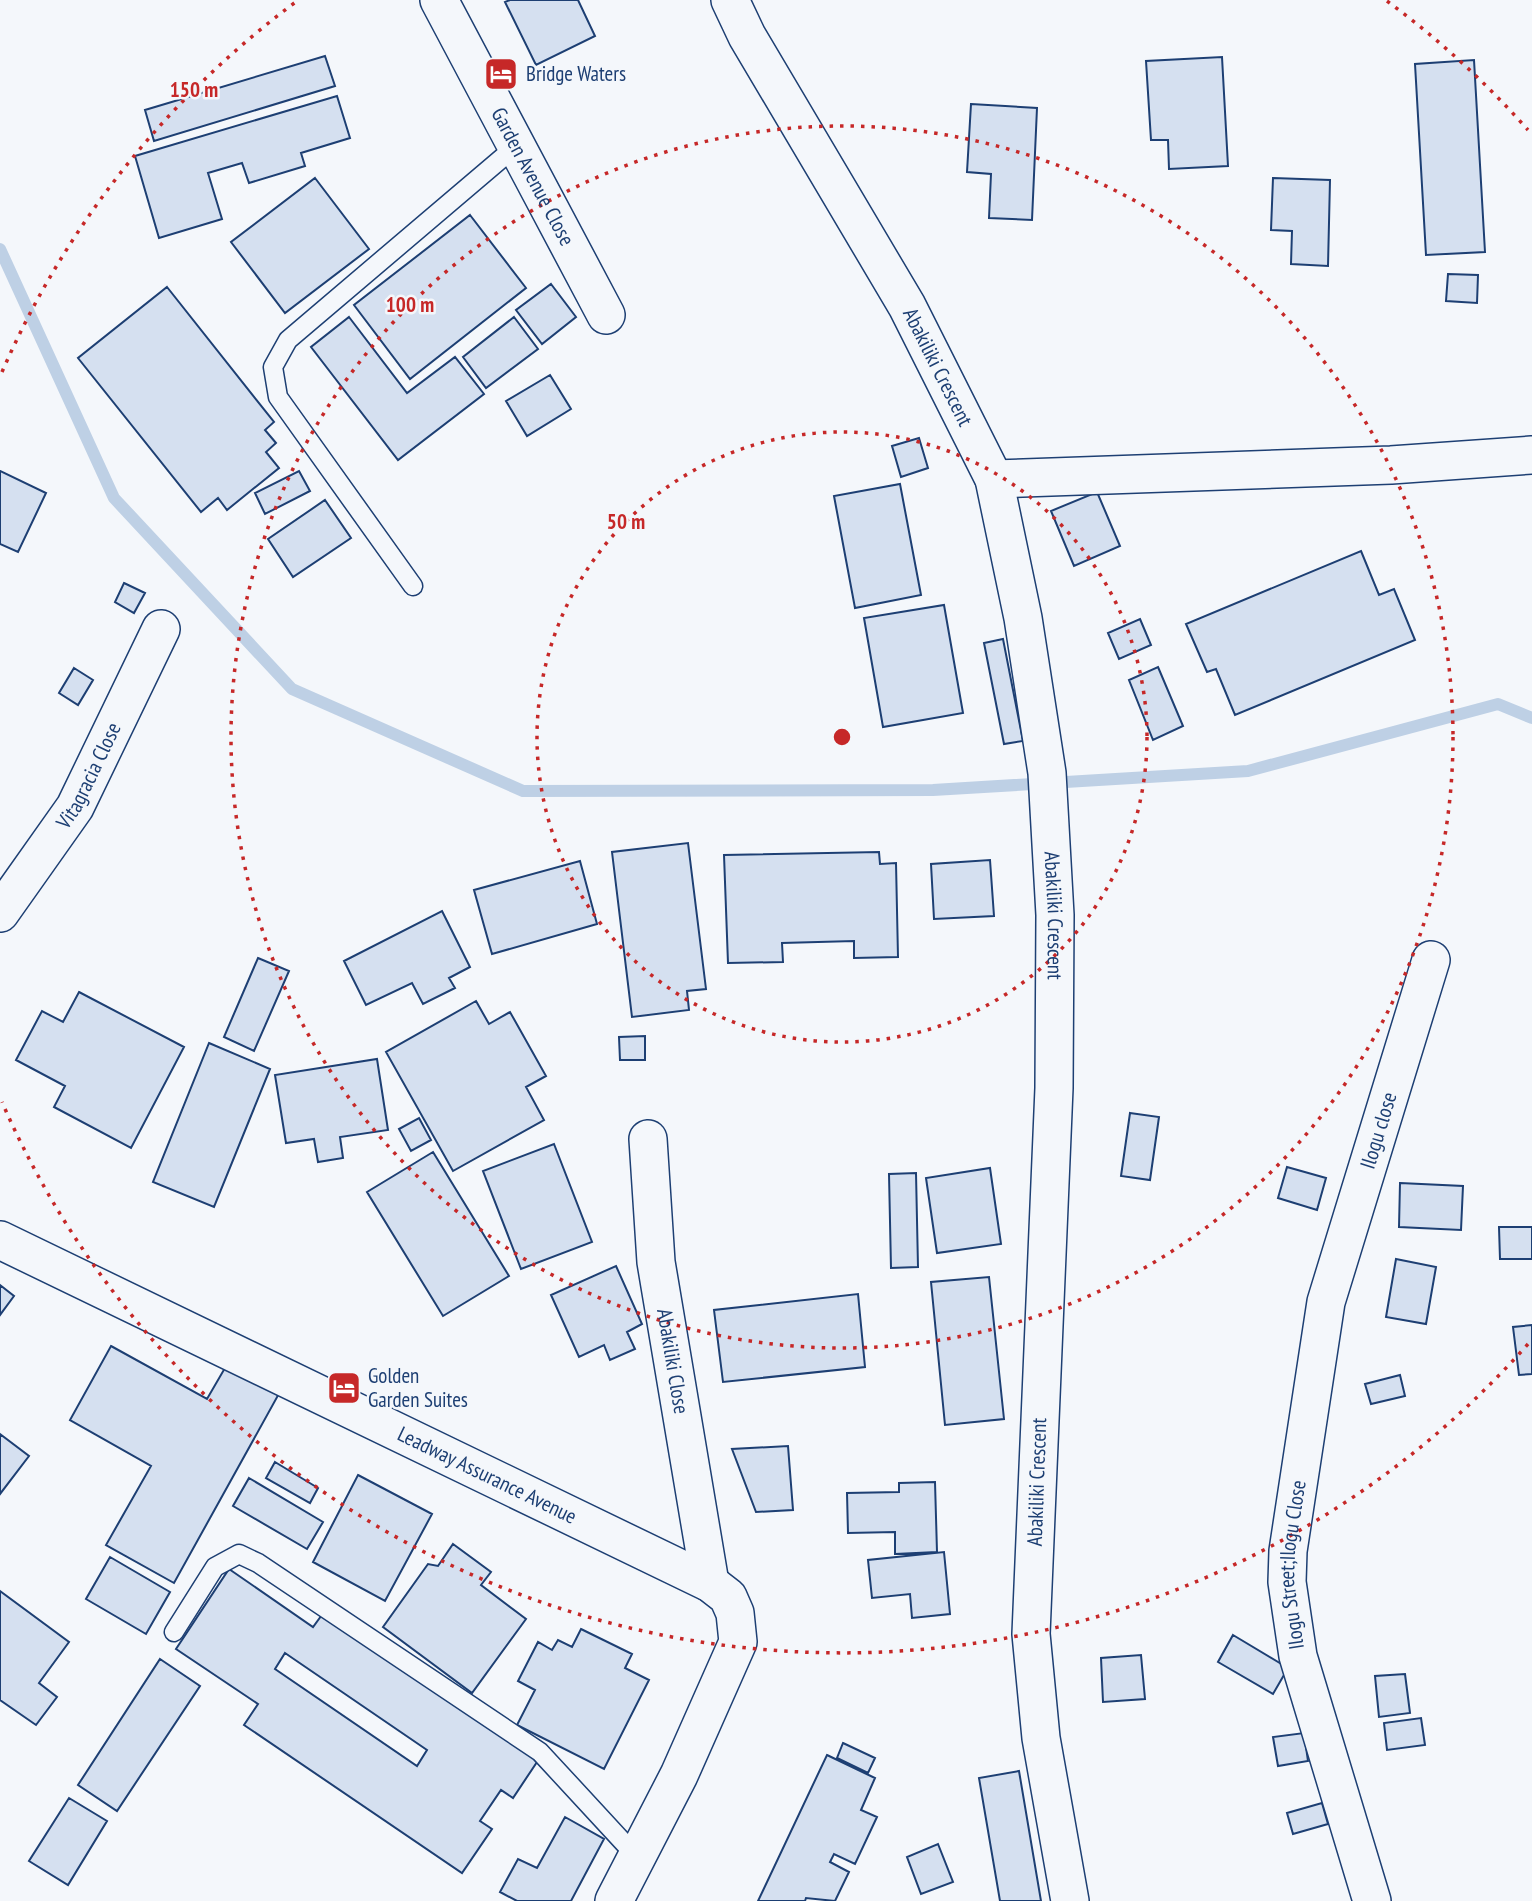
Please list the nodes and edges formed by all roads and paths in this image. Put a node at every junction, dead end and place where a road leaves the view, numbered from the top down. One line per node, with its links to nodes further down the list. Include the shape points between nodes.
1 (439, 0): 3 (street, Garden Avenue Close)
2 (730, 0): 6 (street, Abakiliki Crescent, via 907,306)
3 (515, 147): 4 (street, Garden Avenue Close); 7 (lane, via 288,340 273,367 278,397)
4 (606, 315)
5 (1532, 455): 6 (street, via 1391,465)
6 (994, 479): 18 (street, Abakiliki Crescent, via 1023,618 1047,773 1055,915 1054,1088 1031,1634 1041,1738)
7 (412, 586)
8 (161, 629): 9 (street, Vitagracia Close, via 75,807)
9 (0, 913)
10 (1431, 960): 13 (street, Ilogu close)
11 (648, 1139): 14 (street, Abakiliki Close, via 656,1262)
12 (0, 1240): 14 (street, Leadway Assurance Avenue)
13 (1326, 1302): 19 (street, Ilogu Street;Ilogu Close, via 1292,1516 1287,1582 1298,1656)
14 (710, 1583): 16 (street, Leadway Assurance Avenue, via 727,1597 735,1614 738,1642)
15 (174, 1632): 16 (lane, via 215,1567 239,1554 258,1563 540,1752)
16 (637, 1857): 17 (street)
17 (614, 1901)
18 (1070, 1901)
19 (1372, 1901)

